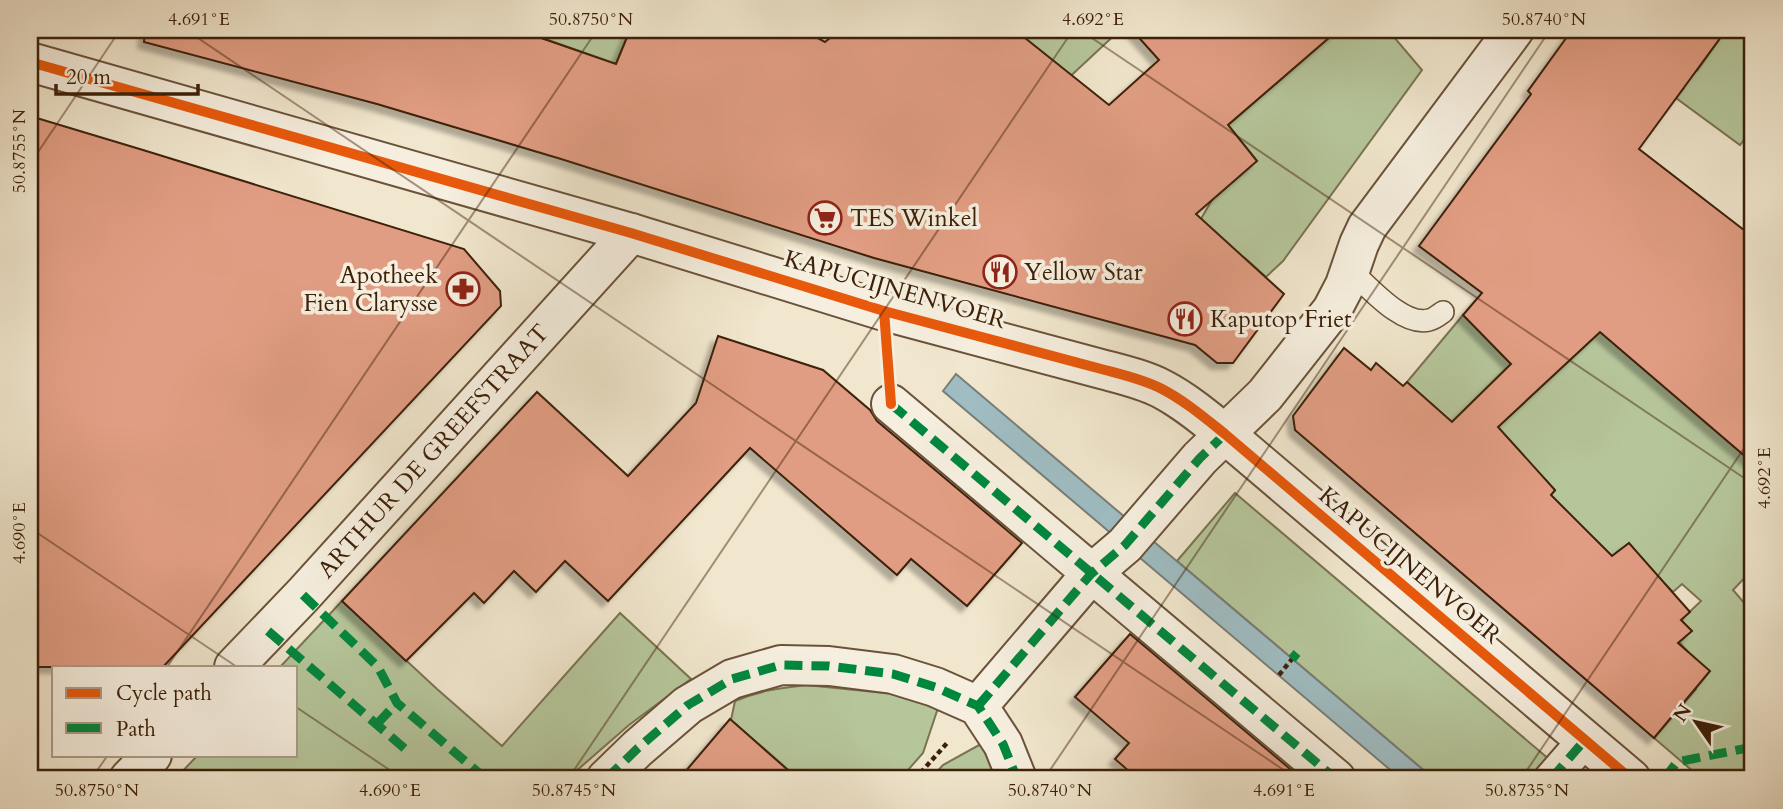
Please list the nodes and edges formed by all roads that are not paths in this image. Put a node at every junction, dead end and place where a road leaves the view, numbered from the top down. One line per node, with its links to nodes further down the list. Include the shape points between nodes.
1 (1514, 30): 4 (street, via 1367,227)
2 (30, 62): 3 (street, KAPUCIJNENVOER)
3 (631, 233): 7 (street, KAPUCIJNENVOER, via 884,311 1133,378 1162,389); 9 (street, ARTHUR DE GREEFSTRAAT)
4 (1351, 271): 5 (lane, via 1400,314 1416,321); 7 (street, via 1332,310 1265,395)
5 (1443, 312)
6 (891, 404): 8 (street)
7 (1225, 434): 8 (street, via 1132,537); 11 (street, KAPUCIJNENVOER)
8 (1091, 574): 10 (street); 16 (street)
9 (234, 666)
10 (978, 706): 14 (street, via 893,674 781,665 732,679 688,705); 15 (street, via 1003,744)
11 (1584, 741): 17 (street); 18 (street, KAPUCIJNENVOER)
12 (151, 756): 13 (street)
13 (129, 779)
14 (606, 779)
15 (1017, 779)
16 (1336, 779)
17 (1551, 779)
18 (1631, 779)

